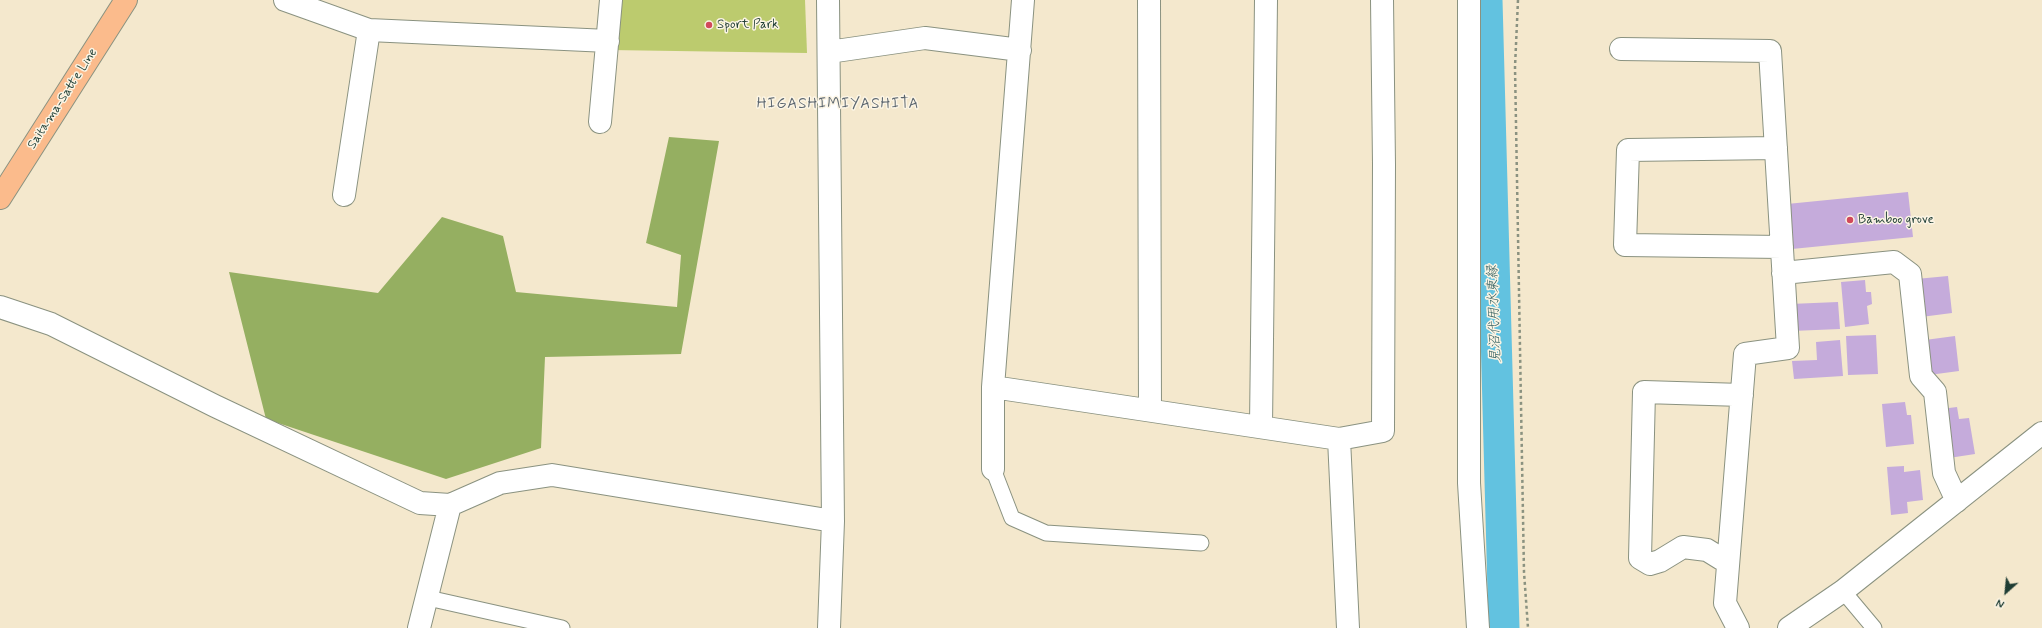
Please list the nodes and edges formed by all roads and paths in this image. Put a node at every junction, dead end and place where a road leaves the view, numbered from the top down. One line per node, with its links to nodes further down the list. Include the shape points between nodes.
1 (126, 0): 18 (main road, Saitama-Satte Line)
2 (285, 0): 11 (street)
3 (611, 0): 12 (street)
4 (828, 0): 15 (street)
5 (1024, 0): 14 (street)
6 (1149, 0): 25 (street)
7 (1266, 0): 26 (street)
8 (1382, 0): 28 (street, via 1383,431)
9 (1469, 0): 41 (street, via 1469,483)
10 (1518, 0): 42 (path, via 1515,74 1524,572)
11 (369, 30): 12 (street); 19 (street)
12 (608, 40): 16 (street)
13 (1621, 49): 17 (street, via 1770,51)
14 (1020, 50): 15 (street, via 925,38); 23 (street)
15 (829, 52): 32 (street)
16 (600, 122)
17 (1776, 148): 20 (street); 20 (street, via 1628,150 1625,245)
18 (3, 187)
19 (344, 195)
20 (1782, 247): 21 (street)
21 (1783, 273): 24 (street, via 1788,348 1745,354); 30 (street, via 1894,262 1910,274 1921,376 1935,392 1944,473)
22 (0, 307): 31 (street, via 51,324 215,406 420,503)
23 (993, 387): 25 (street); 29 (street)
24 (1742, 395): 34 (street); 34 (street, via 1644,392 1640,558 1650,564 1683,547 1707,550)
25 (1150, 410): 26 (street)
26 (1261, 426): 28 (street)
27 (2042, 433): 30 (street)
28 (1339, 439): 40 (street)
29 (993, 469): 33 (lane, via 1012,518 1046,533)
30 (1957, 501): 35 (street)
31 (450, 505): 32 (street, via 500,483 552,475); 36 (street)
32 (833, 521): 39 (street)
33 (1201, 543)
34 (1728, 563): 43 (street, via 1725,603)
35 (1843, 591): 44 (street); 45 (lane)
36 (428, 598): 37 (street); 38 (lane)
37 (419, 628)
38 (562, 628)
39 (829, 628)
40 (1348, 628)
41 (1478, 628)
42 (1528, 628)
43 (1738, 628)
44 (1789, 628)
45 (1874, 628)

